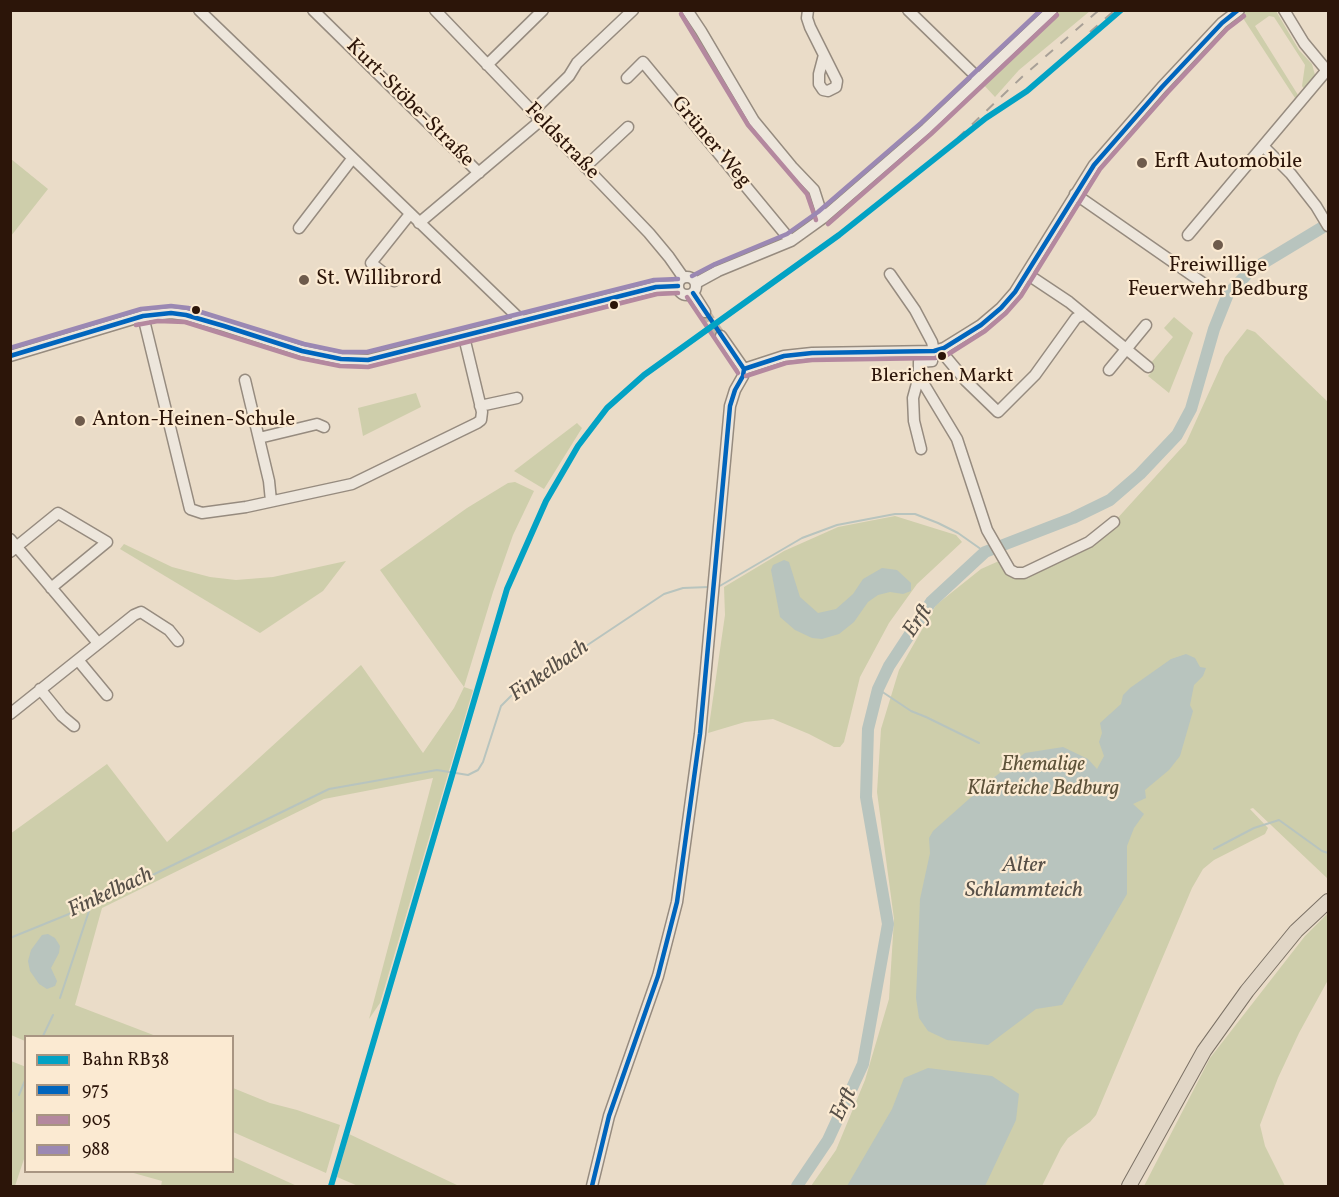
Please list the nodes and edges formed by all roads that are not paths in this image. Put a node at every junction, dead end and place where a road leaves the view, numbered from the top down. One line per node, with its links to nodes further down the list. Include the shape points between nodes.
1 (313, 10): 23 (street, Kurt-Stöbe-Straße)
2 (543, 10): 13 (street)
3 (633, 10): 17 (street)
4 (687, 10): 26 (street, via 754,121 814,190)
5 (808, 10): 12 (street, via 807,18)
6 (908, 10): 16 (street)
7 (1052, 10): 16 (street)
8 (1239, 10): 24 (street, via 1177,71 1101,157)
9 (1284, 10): 14 (street, via 1304,43)
10 (202, 12): 21 (street)
11 (440, 12): 13 (street, Feldstraße)
12 (824, 55)
13 (487, 65): 17 (street, Feldstraße)
14 (1328, 71): 20 (street)
15 (627, 78): 31 (street, Grüner Weg, via 643,62)
16 (980, 80): 26 (street)
17 (532, 112): 18 (street, Feldstraße)
18 (540, 121): 22 (street, Feldstraße); 23 (street)
19 (628, 127): 22 (street)
20 (1263, 146): 28 (street, via 1291,174); 30 (street)
21 (352, 159): 25 (street); 29 (street)
22 (585, 167): 35 (street, Feldstraße, via 649,233)
23 (479, 173): 27 (street)
24 (1075, 194): 33 (street); 36 (street)
25 (410, 214): 27 (street); 34 (street, via 371,264)
26 (823, 218): 31 (street)
27 (419, 223): 41 (street)
28 (1329, 226)
29 (299, 228)
30 (1188, 235)
31 (790, 241): 37 (street, via 718,271)
32 (890, 274): 46 (street)
33 (1027, 274): 39 (street); 46 (street, via 1001,308 981,325)
34 (394, 281)
35 (680, 282): 37 (street, Feldstraße, via 690,277); 37 (street, Feldstraße, via 682,294 688,295); 41 (street)
36 (1203, 283)
37 (694, 288): 38 (street)
38 (705, 312)
39 (1083, 315): 45 (street); 46 (street, via 1076,318 1028,383 998,412)
40 (143, 316): 44 (street, via 186,315 341,359 368,360); 47 (street); 58 (street, via 190,509 202,513)
41 (523, 322): 44 (street)
42 (1146, 325): 45 (street)
43 (721, 336): 49 (street)
44 (464, 337): 54 (street)
45 (1126, 349): 48 (street); 50 (street)
46 (937, 350): 49 (street, via 812,353 784,356); 51 (street, via 932,361 919,362)
47 (10, 356)
48 (1148, 367)
49 (744, 369): 70 (street, via 730,406 699,734 677,902 661,966 609,1116)
50 (1109, 370)
51 (919, 376): 57 (street, via 912,409); 59 (street, via 957,439 989,534 1010,570 1024,573 1089,542)
52 (245, 380): 56 (street)
53 (517, 398): 54 (street)
54 (480, 406): 58 (street, via 481,420 477,423 352,484)
55 (324, 427): 56 (street, via 317,424)
56 (259, 438): 58 (street)
57 (921, 449)
58 (271, 501)
59 (1114, 522)
60 (13, 546): 61 (street); 61 (street, via 58,513 107,542)
61 (51, 588): 63 (street)
62 (178, 640): 63 (street, via 141,612)
63 (98, 644): 64 (street)
64 (78, 660): 65 (street); 66 (street)
65 (40, 689): 67 (street); 68 (street)
66 (107, 695)
67 (10, 714)
68 (74, 726)
69 (1329, 901): 71 (main road, via 1296,931 1204,1051)
70 (592, 1186)
71 (1129, 1186)

